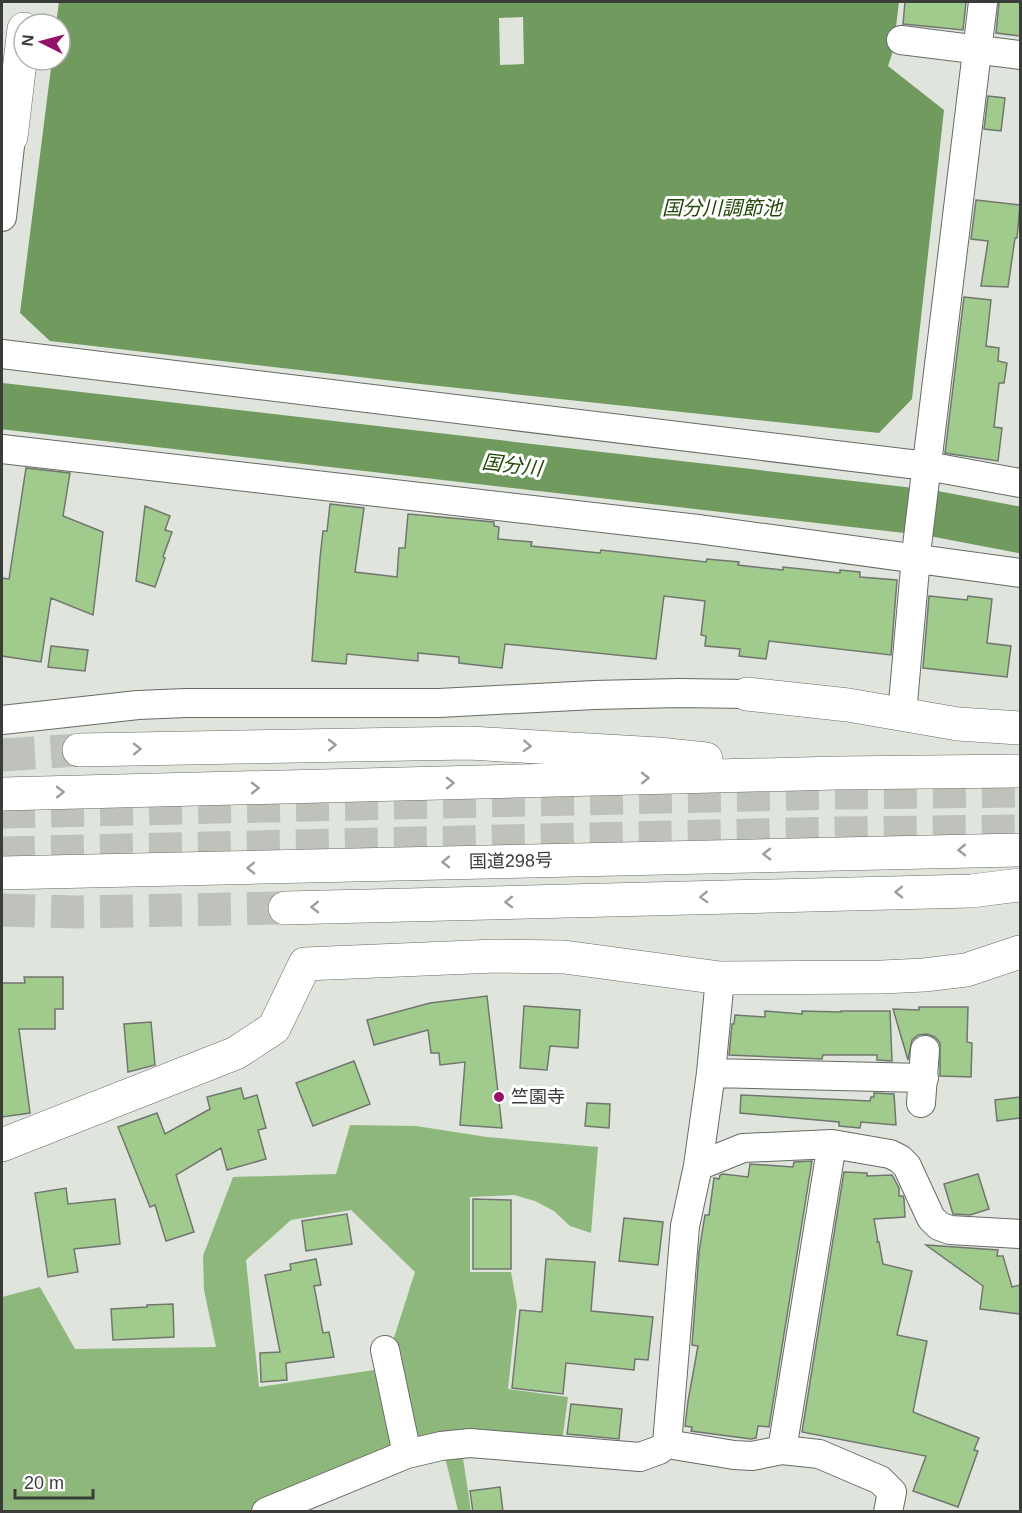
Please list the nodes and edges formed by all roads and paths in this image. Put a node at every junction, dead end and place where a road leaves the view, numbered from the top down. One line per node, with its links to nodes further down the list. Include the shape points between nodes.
1 (983, 2): 3 (street)
2 (901, 40): 3 (street)
3 (978, 50): 4 (street); 10 (street)
4 (1020, 55)
5 (19, 72): 6 (main road)
6 (11, 137): 7 (street)
7 (2, 217)
8 (2, 354): 10 (street)
9 (2, 449): 12 (street)
10 (926, 473): 11 (street); 12 (street)
11 (1020, 483)
12 (917, 552): 13 (street); 15 (street)
13 (1020, 573)
14 (747, 694): 15 (main road); 16 (street, via 594,695 439,703 186,703)
15 (902, 714): 17 (main road, via 958,724)
16 (2, 720)
17 (1020, 728)
18 (79, 750): 20 (main road, one-way to 20, via 469,743 658,754)
19 (1020, 771): 20 (main road)
20 (838, 773): 21 (main road, one-way to 20)
21 (2, 794)
22 (1020, 849): 23 (main road, 国道298号, one-way to 23)
23 (2, 873)
24 (1020, 885): 25 (main road, one-way to 25, via 971,891)
25 (285, 908)
26 (1020, 952): 27 (main road, via 966,970 924,975)
27 (720, 978): 29 (street); 31 (main road, via 564,957 305,964 274,1028 236,1053)
28 (925, 1050): 29 (street, via 922,1091)
29 (711, 1073): 32 (street)
30 (832, 1144): 32 (street, via 743,1148); 33 (street, via 890,1154 900,1160 939,1226); 36 (street)
31 (2, 1145)
32 (698, 1166): 35 (street, via 685,1226)
33 (1020, 1234)
34 (385, 1350): 37 (street)
35 (667, 1444): 36 (street, via 752,1456); 37 (street, via 640,1457 470,1443)
36 (782, 1450): 39 (street, via 819,1454 880,1480 892,1492)
37 (407, 1454): 38 (street)
38 (266, 1512)
39 (888, 1512)

